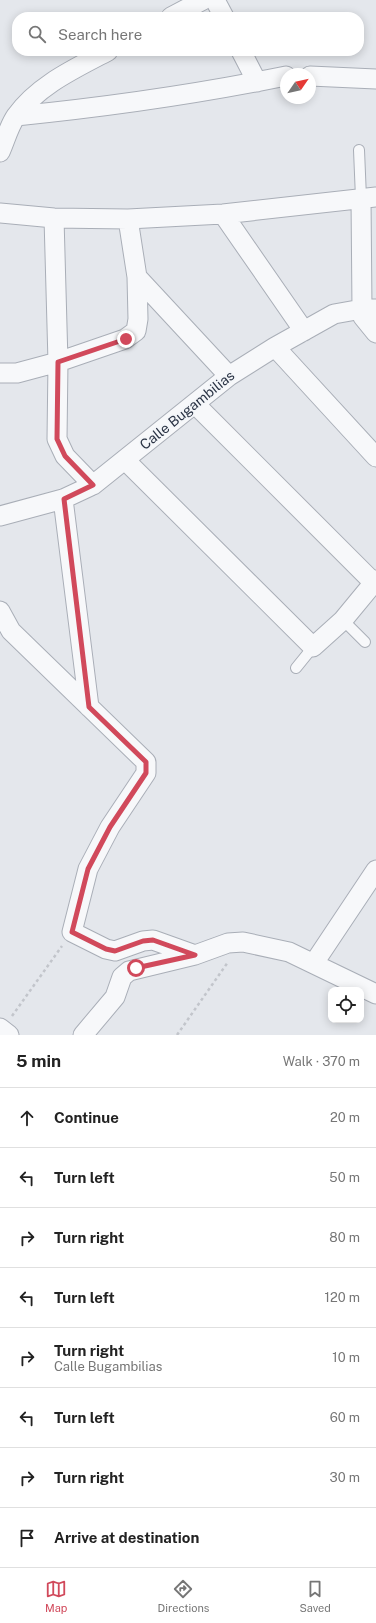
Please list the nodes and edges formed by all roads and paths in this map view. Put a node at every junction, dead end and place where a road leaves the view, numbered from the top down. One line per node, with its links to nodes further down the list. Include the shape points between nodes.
1 (203, 0): 3 (street)
2 (215, 0): 4 (street)
3 (180, 12)
4 (221, 12)
5 (98, 56): 11 (street, via 60,76 40,91)
6 (244, 56): 10 (street)
7 (316, 76): 9 (street)
8 (280, 77): 10 (street)
9 (376, 79)
10 (257, 82): 11 (street, via 98,107)
11 (16, 116): 13 (street)
12 (359, 150): 14 (lane)
13 (0, 152)
14 (369, 197): 16 (street); 20 (street)
15 (0, 213): 17 (street)
16 (223, 214): 18 (street); 21 (street)
17 (54, 218): 18 (street); 24 (street)
18 (128, 219): 19 (street)
19 (137, 277): 24 (street, via 136,331 126,339); 26 (street)
20 (369, 309): 21 (street, Calle Bugambilias, via 334,314); 22 (street, via 363,317)
21 (304, 331): 23 (street, Calle Bugambilias)
22 (376, 333)
23 (274, 347): 26 (street, Calle Bugambilias); 28 (street)
24 (58, 362): 25 (street, via 17,373); 30 (street, via 57,439 65,456)
25 (0, 372)
26 (229, 376): 27 (street, Calle Bugambilias)
27 (194, 404): 29 (street, Calle Bugambilias); 33 (street)
28 (376, 457)
29 (125, 460): 30 (street, Calle Bugambilias); 37 (street)
30 (93, 485): 31 (street, Calle Bugambilias)
31 (64, 499): 32 (street, Calle Bugambilias); 39 (street)
32 (0, 516)
33 (375, 583): 35 (street)
34 (0, 611): 39 (street, via 11,631)
35 (343, 620): 36 (lane); 37 (street)
36 (365, 642)
37 (313, 647): 38 (lane)
38 (296, 668)
39 (89, 707): 41 (street, via 146,762 146,773 110,827 88,869)
40 (376, 870): 44 (street)
41 (72, 932): 43 (street, via 115,951 153,940); 46 (path)
42 (243, 942): 43 (street, via 228,943); 44 (street, via 289,952); 48 (path)
43 (195, 955): 47 (street, via 129,971 122,977 115,997)
44 (314, 963): 45 (street)
45 (376, 994)
46 (4, 1031)
47 (83, 1035)
48 (177, 1035)

